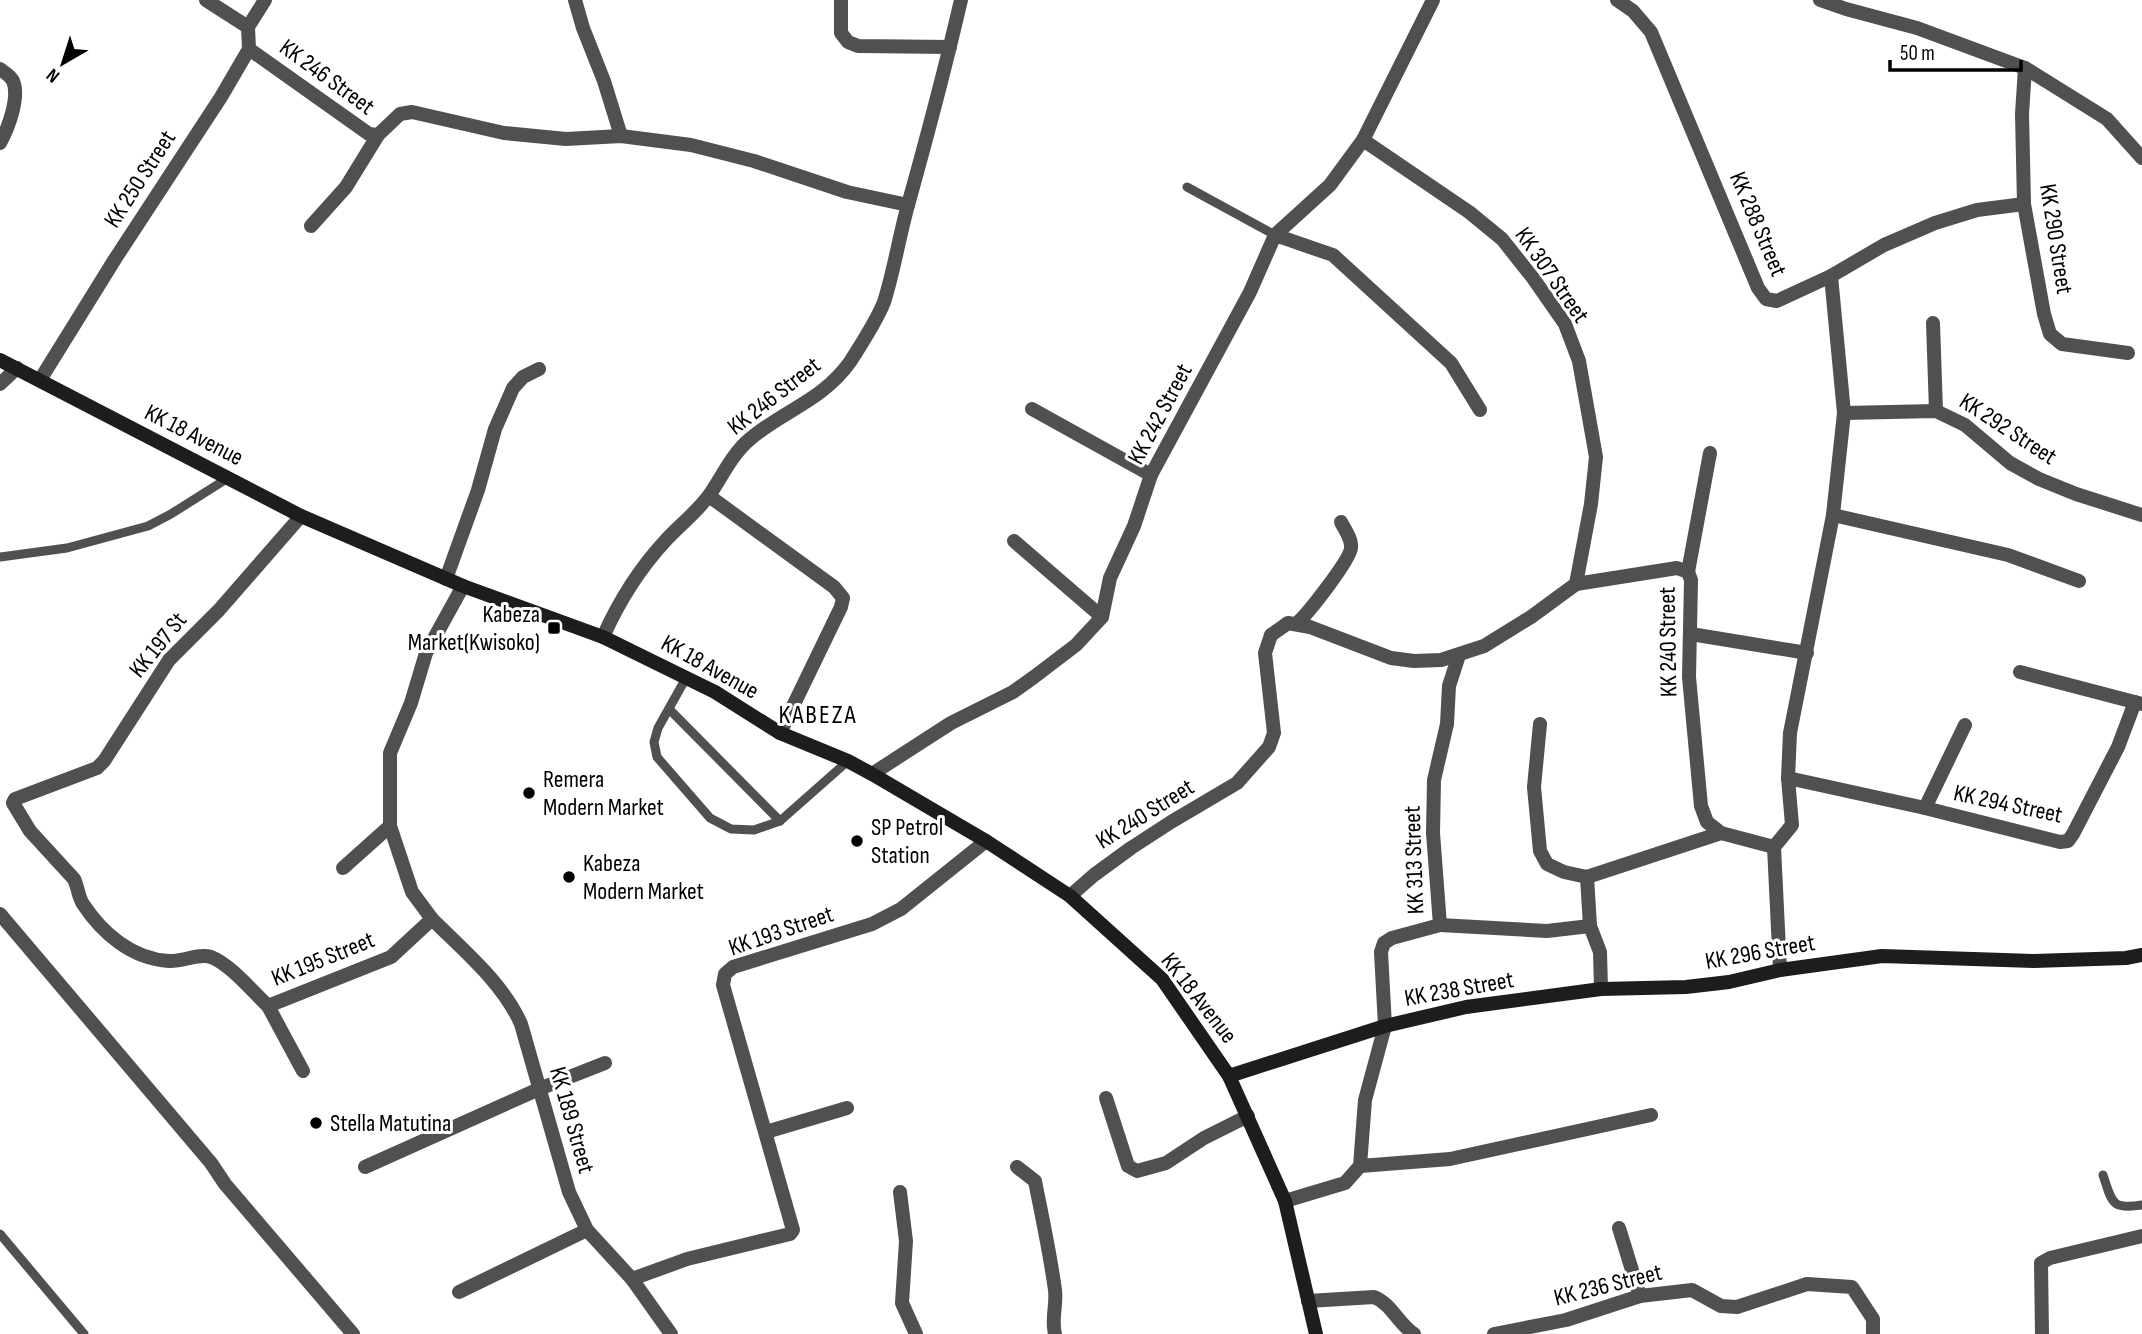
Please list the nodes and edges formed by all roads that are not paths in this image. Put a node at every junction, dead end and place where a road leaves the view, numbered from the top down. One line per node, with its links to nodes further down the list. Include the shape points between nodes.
1 (206, 0): 9 (street)
2 (265, 0): 9 (street)
3 (575, 0): 15 (street)
4 (841, 0): 10 (street, via 841,33 848,42 858,46)
5 (961, 0): 10 (street)
6 (1433, 0): 16 (street)
7 (1617, 0): 24 (street, KK 288 Street, via 1651,33 1766,299 1777,301)
8 (1821, 0): 12 (street, via 1917,28)
9 (248, 27): 11 (street)
10 (950, 47): 21 (street)
11 (250, 49): 14 (street, KK 246 Street, via 369,134); 30 (street, KK 250 Street)
12 (2025, 68): 18 (street, via 2107,119); 20 (street, KK 290 Street)
13 (0, 69): 17 (street, via 15,84 10,123)
14 (378, 135): 15 (street, KK 246 Street, via 400,114 412,111 504,133 565,139); 22 (street, via 346,187)
15 (621, 136): 21 (street, KK 246 Street, via 691,145 847,192)
16 (1363, 140): 23 (street, via 1330,185); 49 (street, KK 307 Street, via 1502,239 1565,324 1579,361 1596,457)
17 (0, 143)
18 (2142, 158)
19 (1187, 187): 23 (lane)
20 (2024, 204): 24 (street, KK 288 Street, via 1977,210 1935,223 1884,245); 26 (street, KK 290 Street, via 2050,334 2063,344)
21 (908, 205): 39 (street, KK 246 Street, via 883,304 849,363 822,391 747,441)
22 (311, 226)
23 (1275, 235): 33 (street, via 1333,255 1451,363); 37 (street, KK 242 Street, via 1250,292)
24 (1831, 276): 35 (street)
25 (1933, 323): 34 (street)
26 (2128, 353)
27 (0, 360): 28 (main road, KK 18 Avenue)
28 (17, 368): 30 (main road, KK 18 Avenue); 31 (street)
29 (539, 369): 47 (street, via 523,377 508,398)
30 (40, 380): 38 (main road, KK 18 Avenue)
31 (0, 384)
32 (1032, 409): 37 (street)
33 (1480, 410)
34 (1936, 411): 35 (street, KK 292 Street); 41 (street, KK 292 Street, via 1965,425 2010,463 2039,479)
35 (1844, 413): 40 (street)
36 (1710, 453): 46 (street)
37 (1151, 475): 51 (street, KK 242 Street, via 1110,578)
38 (228, 478): 42 (main road, KK 18 Avenue); 45 (lane, via 148,526 67,548)
39 (709, 496): 54 (street, KK 246 Street, via 637,575); 63 (street, via 843,598)
40 (1833, 515): 48 (street, via 2008,555); 55 (street)
41 (2142, 515)
42 (301, 516): 47 (main road, KK 18 Avenue); 83 (street, KK 197 St, via 169,660 97,768 13,803 30,831 74,879 81,902 125,948 158,960 214,959)
43 (1341, 522): 52 (street, via 1350,541 1349,556)
44 (1014, 541): 51 (street)
45 (0, 557)
46 (1688, 572): 49 (street, KK 240 Street, via 1677,568); 53 (street, KK 240 Street)
47 (446, 579): 50 (main road, KK 18 Avenue)
48 (2079, 580)
49 (1576, 584): 56 (street, KK 240 Street, via 1485,646)
50 (463, 586): 54 (main road, KK 18 Avenue); 69 (street, via 426,653 390,753)
51 (1102, 617): 65 (street, via 1076,645 1013,692 951,723)
52 (1297, 623): 56 (street, KK 240 Street, via 1391,658 1441,660); 75 (street, KK 240 Street, via 1288,623 1271,635 1265,653 1274,733 1269,747 1237,783 1131,848)
53 (1691, 634): 55 (street); 70 (street, KK 240 Street, via 1689,677 1701,806 1707,822)
54 (603, 636): 58 (main road, KK 18 Avenue)
55 (1807, 653): 66 (street, via 1790,733)
56 (1459, 655): 78 (street, KK 313 Street, via 1449,686 1447,724 1434,780)
57 (2020, 673): 59 (street)
58 (686, 678): 60 (lane); 63 (main road, KK 18 Avenue)
59 (2138, 703): 67 (street, KK 294 Street, via 2068,841)
60 (669, 709): 68 (lane); 68 (lane, via 654,742 657,757 710,818 730,829 754,830)
61 (1541, 724): 74 (street, via 1534,786 1540,850 1547,864)
62 (1965, 725): 67 (street)
63 (780, 733): 64 (main road, KK 18 Avenue)
64 (848, 761): 65 (main road, KK 18 Avenue); 68 (lane)
65 (872, 774): 71 (main road, KK 18 Avenue)
66 (1788, 778): 67 (street, KK 294 Street); 72 (street, via 1792,825)
67 (1925, 808)
68 (780, 821)
69 (390, 826): 73 (street); 77 (street, via 412,892)
70 (1721, 833): 72 (street); 74 (street)
71 (986, 841): 75 (main road, KK 18 Avenue); 93 (street, KK 193 Street, via 887,918 733,967 725,974 723,985)
72 (1774, 847): 81 (street)
73 (343, 868)
74 (1587, 877): 79 (street)
75 (1070, 896): 87 (main road, KK 18 Avenue, via 1162,979)
76 (0, 914): 110 (street)
77 (432, 919): 83 (street, KK 195 Street, via 391,957); 88 (street, KK 189 Street, via 515,1010)
78 (1440, 925): 79 (street, via 1546,931); 84 (street, KK 313 Street, via 1384,943)
79 (1590, 926): 82 (street, via 1600,952)
80 (2142, 955): 81 (main road, KK 296 Street, via 2034,961 1882,956)
81 (1780, 970): 82 (main road, KK 296 Street, via 1686,987)
82 (1601, 989): 84 (main road, KK 238 Street, via 1466,1007)
83 (268, 1006): 86 (street, KK 195 Street)
84 (1385, 1026): 87 (main road); 94 (street, KK 238 Street, via 1365,1100)
85 (605, 1063): 88 (street)
86 (303, 1071)
87 (1229, 1076): 92 (main road, KK 18 Avenue)
88 (539, 1089): 95 (street); 102 (street, KK 189 Street, via 569,1192)
89 (1106, 1098): 92 (street, via 1128,1166 1137,1171 1166,1163)
90 (847, 1108): 93 (street)
91 (1651, 1115): 94 (street, via 1450,1159)
92 (1248, 1116): 99 (main road, KK 18 Avenue)
93 (766, 1132): 105 (street, KK 193 Street, via 793,1223 790,1234 687,1259)
94 (1360, 1166): 99 (street, via 1345,1182)
95 (365, 1167)
96 (1017, 1167): 113 (street, via 1035,1181 1056,1296)
97 (2103, 1175): 100 (lane, via 2115,1203 2123,1208)
98 (900, 1192): 112 (street, via 906,1241 902,1303)
99 (1285, 1201): 108 (main road, KK 18 Avenue)
100 (2142, 1205)
101 (1619, 1228): 107 (street)
102 (587, 1230): 105 (street, KK 189 Street); 106 (street)
103 (0, 1234): 109 (lane)
104 (2142, 1236): 118 (street, via 2041,1263)
105 (632, 1279): 111 (street, KK 189 Street)
106 (458, 1292)
107 (1640, 1296): 116 (street, KK 236 Street, via 1566,1320); 117 (street, KK 236 Street, via 1692,1290 1721,1306 1737,1307 1807,1284 1853,1287 1873,1319)
108 (1308, 1301): 114 (main road, KK 18 Avenue); 115 (street, via 1374,1297 1384,1301)
109 (84, 1334)
110 (353, 1334)
111 (671, 1334)
112 (916, 1334)
113 (1055, 1334)
114 (1316, 1334)
115 (1413, 1334)
116 (1494, 1334)
117 (1873, 1334)
118 (2042, 1334)

